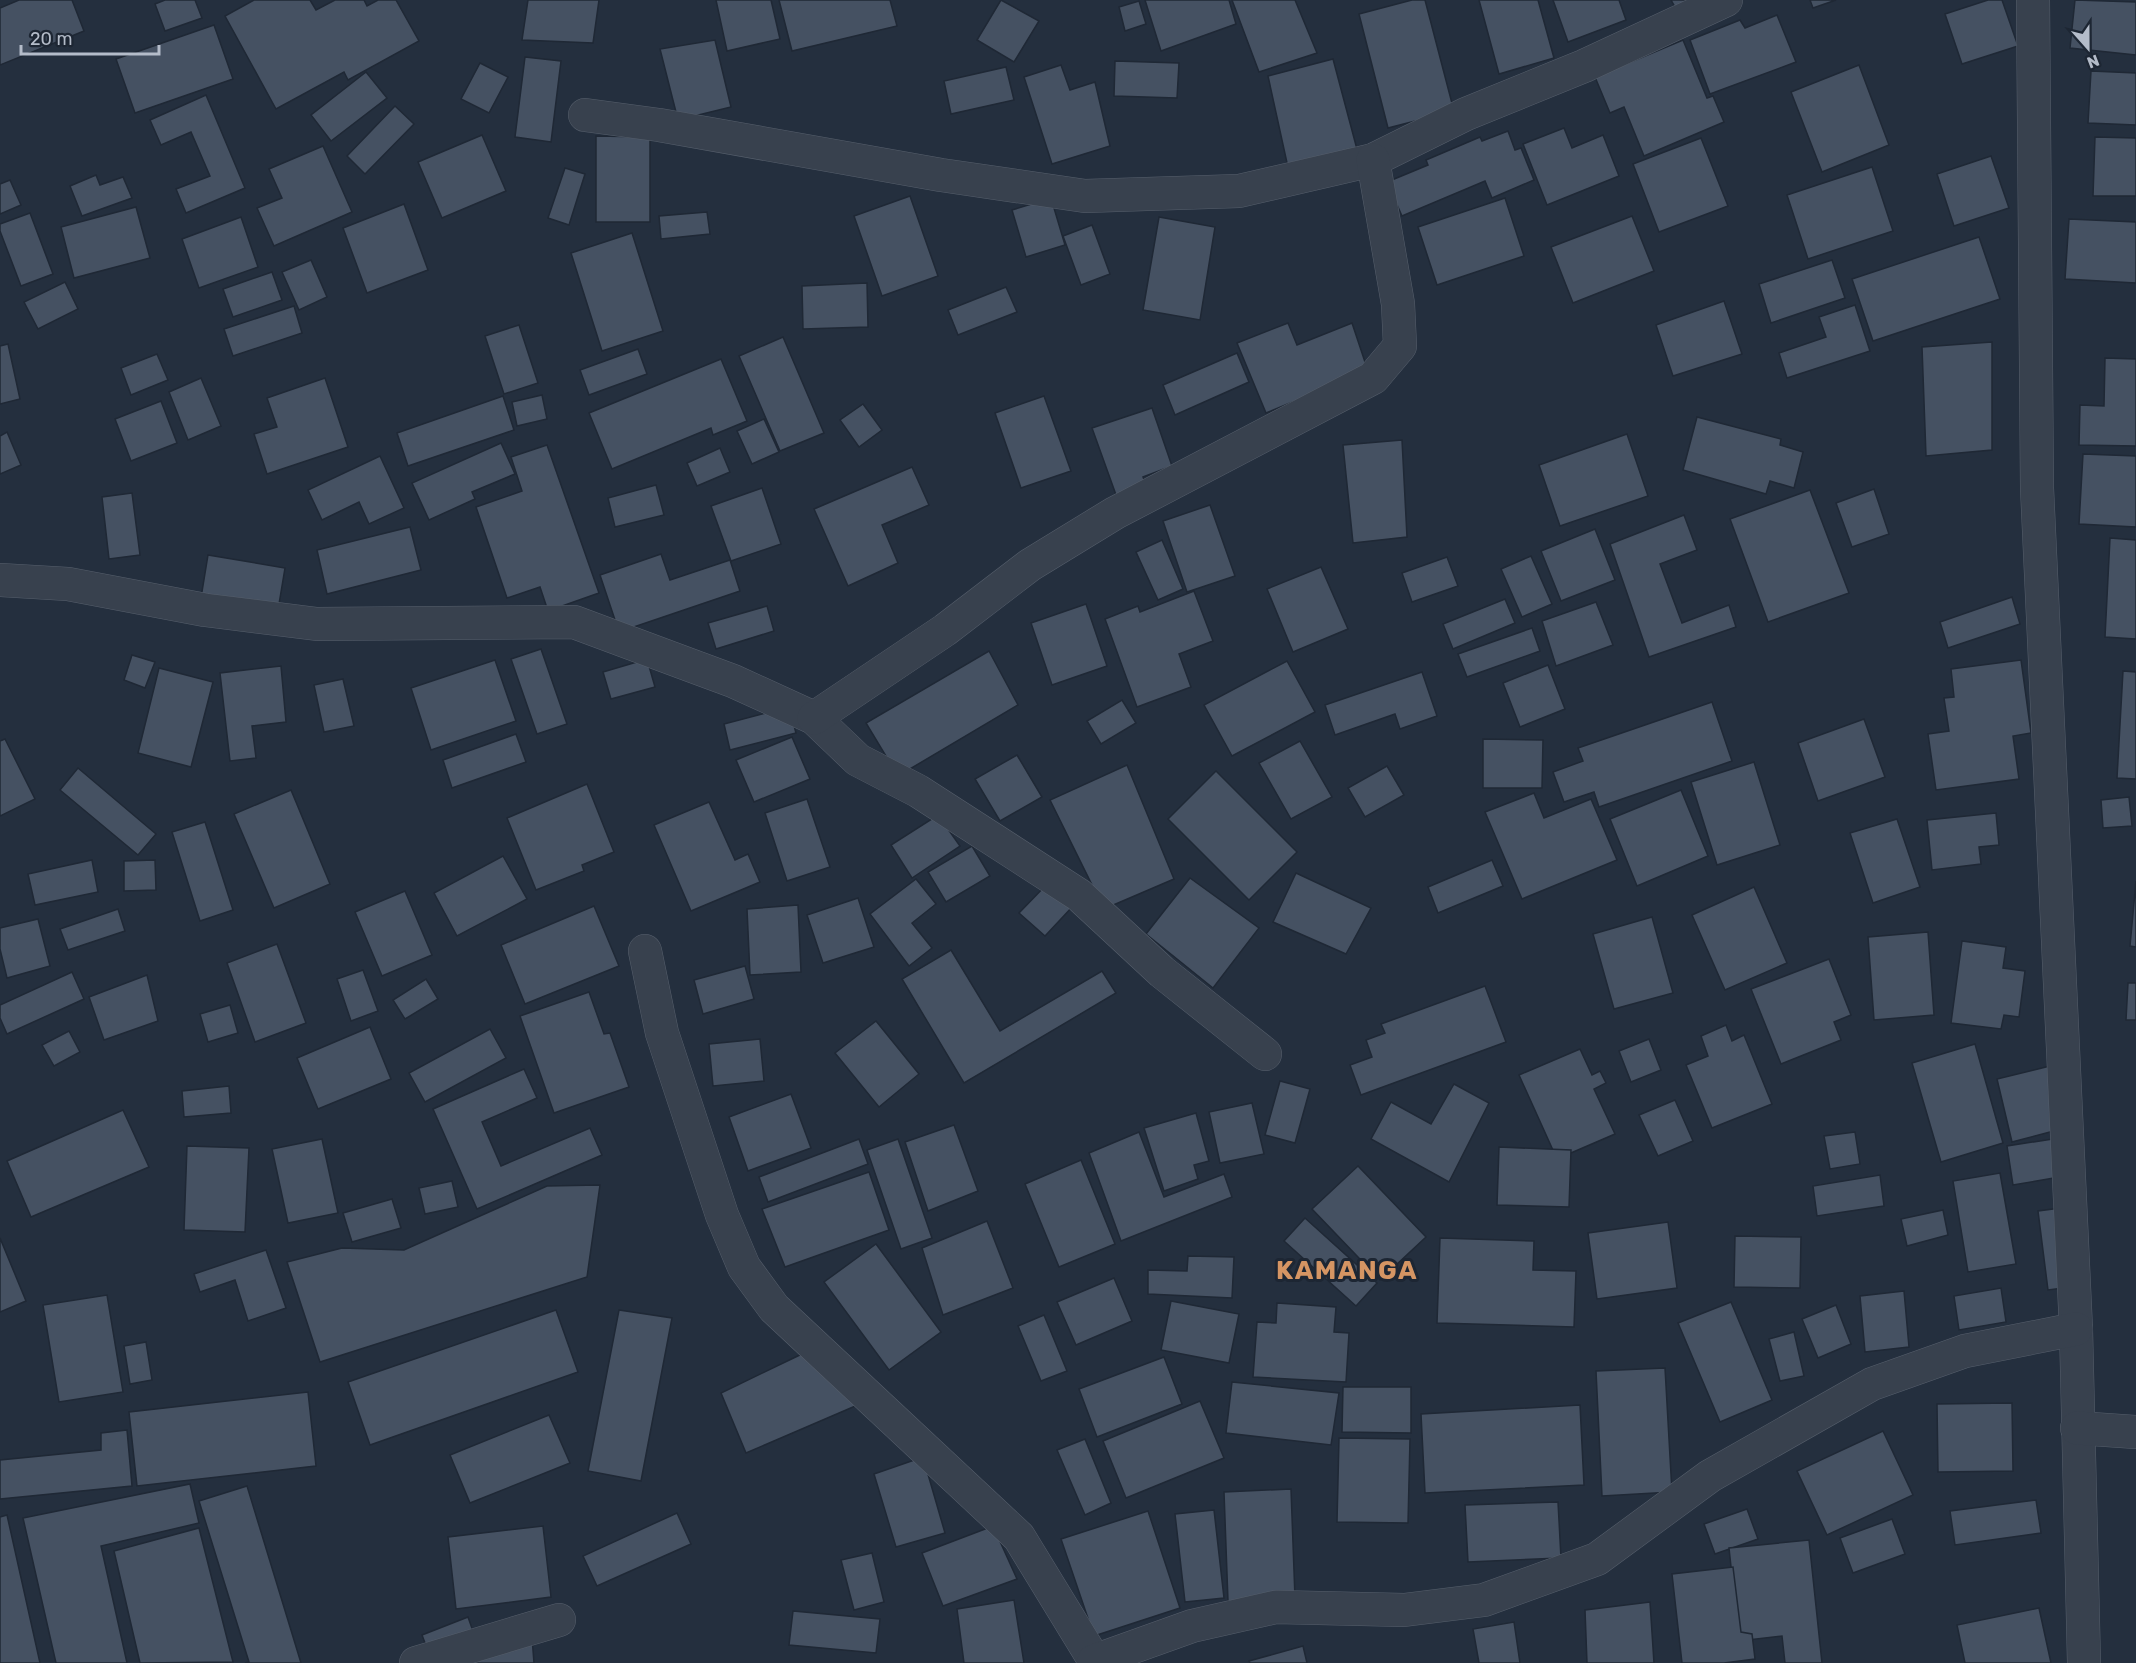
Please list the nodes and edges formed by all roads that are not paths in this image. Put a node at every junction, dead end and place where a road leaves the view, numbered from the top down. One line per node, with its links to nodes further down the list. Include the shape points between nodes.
1 (1726, 0): 4 (street, via 1584,66 1466,114)
2 (2032, 0): 9 (street, via 2037,488)
3 (585, 115): 4 (street, via 942,176 1084,196 1239,191)
4 (1373, 160): 6 (street, via 1398,304 1400,346 1373,378 1106,518 1030,565 945,630)
5 (0, 580): 6 (street, via 68,584 205,610 317,624 574,622 733,681)
6 (814, 718): 8 (street, via 858,760 918,791 1079,895 1162,972)
7 (645, 951): 13 (street, via 662,1032 722,1215 744,1267 774,1308 1019,1537)
8 (1265, 1054)
9 (2076, 1329): 10 (street); 13 (street, via 1965,1351 1872,1384 1710,1476 1597,1559 1484,1600 1404,1610 1276,1607 1192,1626)
10 (2077, 1428): 11 (street); 15 (street)
11 (2136, 1432)
12 (559, 1620): 14 (street)
13 (1095, 1662)
14 (416, 1663)
15 (2084, 1663)

